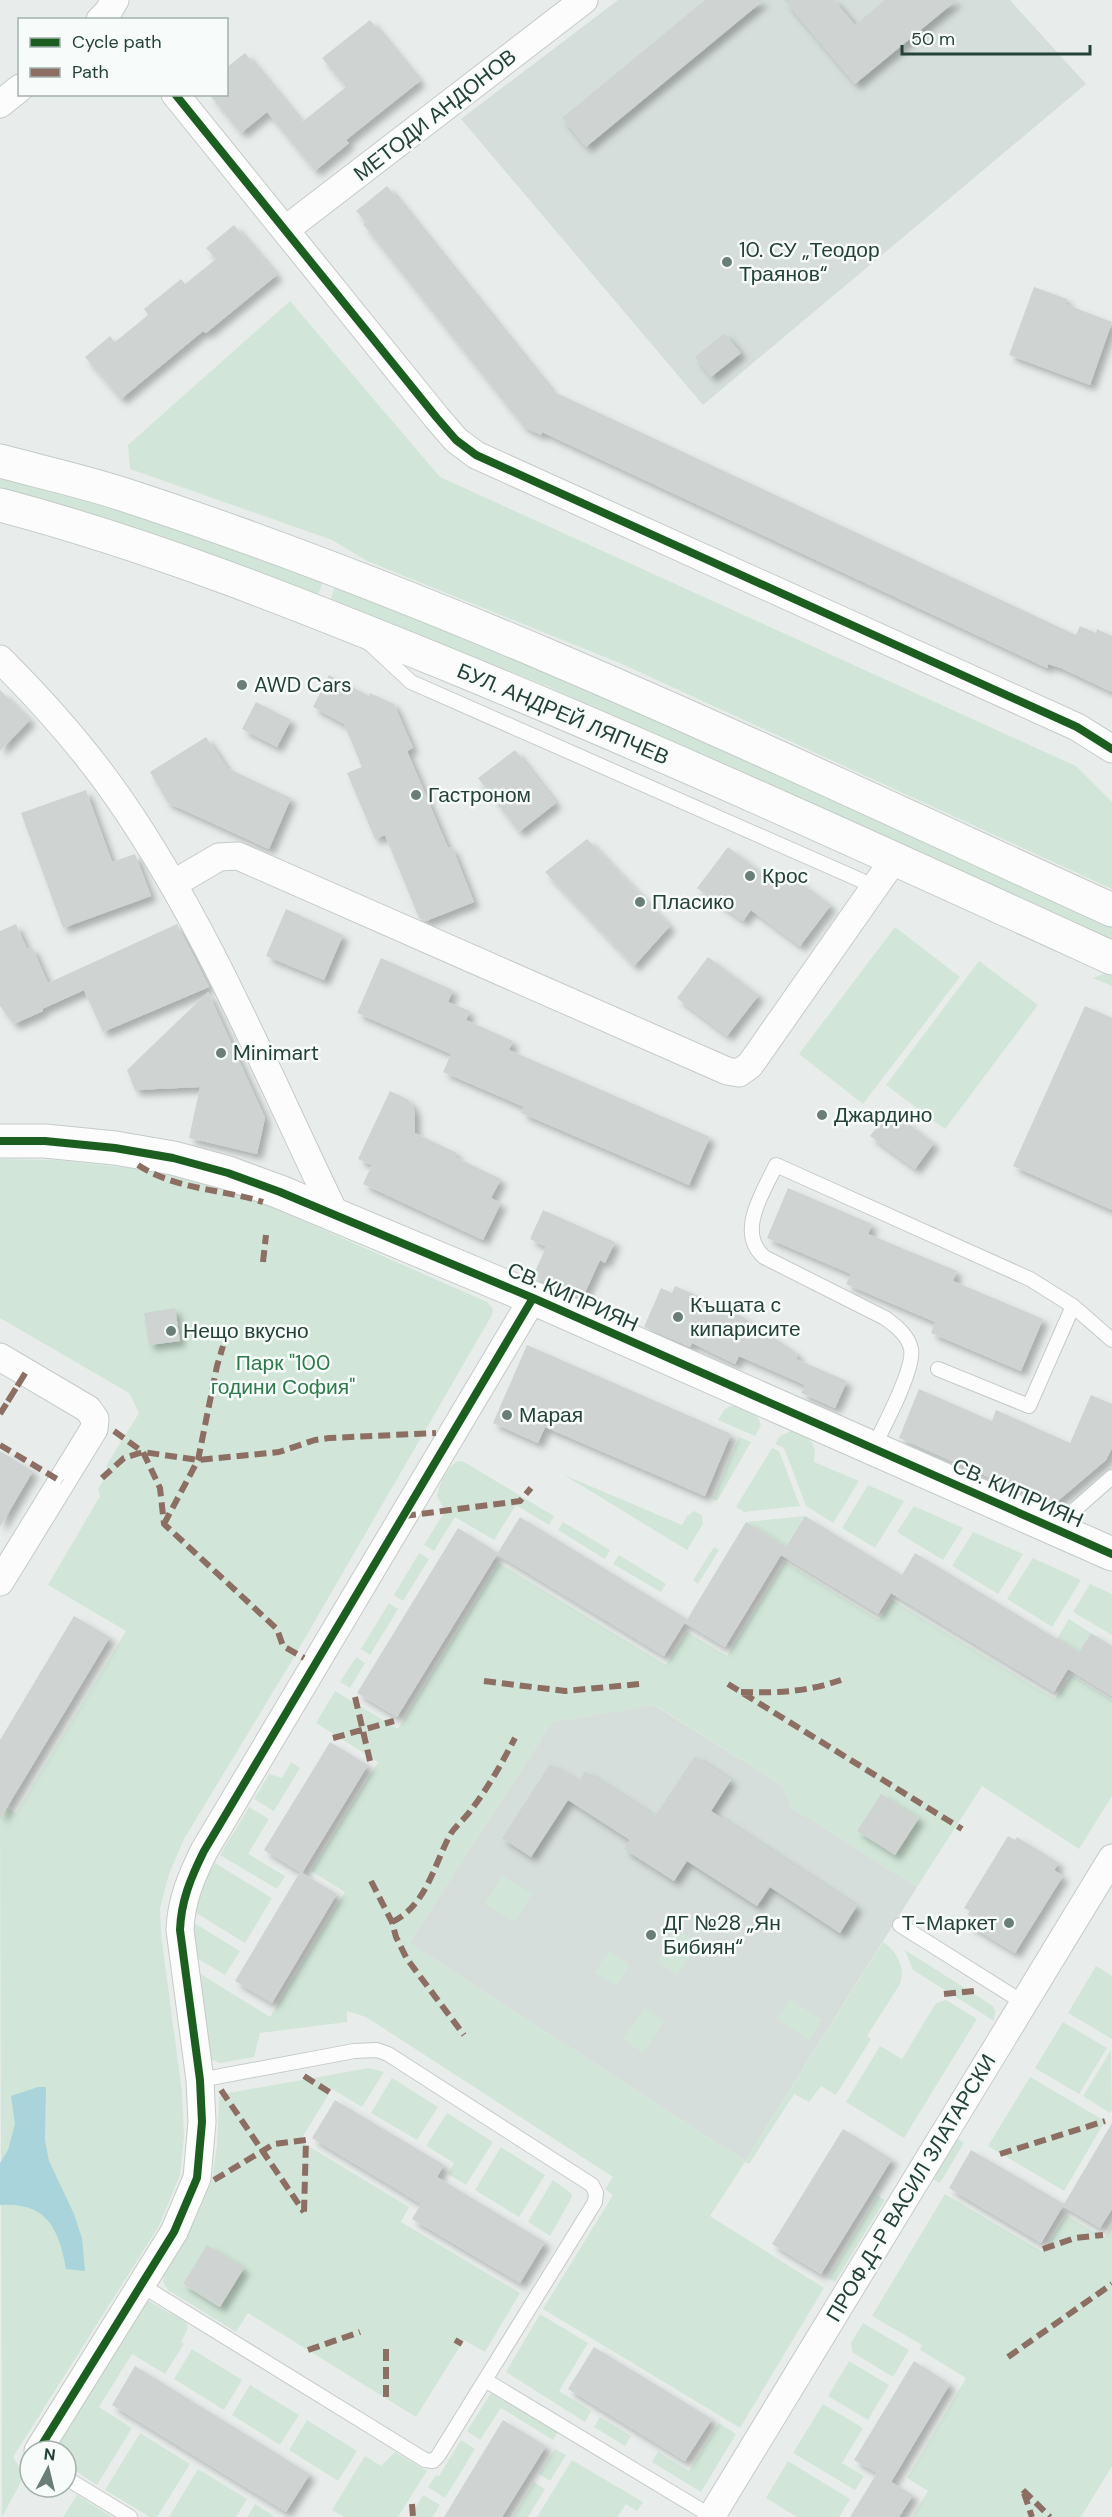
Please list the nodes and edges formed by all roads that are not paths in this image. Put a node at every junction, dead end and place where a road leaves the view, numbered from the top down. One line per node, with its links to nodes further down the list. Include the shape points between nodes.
1 (584, 0): 5 (street, МЕТОДИ АНДОНОВ)
2 (18, 90): 4 (street)
3 (177, 96): 5 (street)
4 (0, 104)
5 (285, 230): 10 (street, via 437,418 476,455 1077,727)
6 (0, 461): 14 (main road, via 121,494 334,570 524,645)
7 (0, 506): 8 (main road, БУЛ. АНДРЕЙ ЛЯПЧЕВ, via 76,526)
8 (345, 622): 11 (main road, БУЛ. АНДРЕЙ ЛЯПЧЕВ, via 516,692); 13 (lane, via 411,682)
9 (0, 659): 12 (street, via 102,776)
10 (1112, 749)
11 (895, 858): 13 (street); 15 (main road, БУЛ. АНДРЕЙ ЛЯПЧЕВ)
12 (173, 884): 13 (street, via 219,857 238,856 739,1073 750,1065); 17 (street, via 223,975)
13 (876, 887)
14 (1112, 910)
15 (1112, 958)
16 (0, 1141): 17 (main road, СВ. КИПРИЯН, via 45,1141 173,1158 228,1173)
17 (335, 1214): 18 (main road, СВ. КИПРИЯН)
18 (533, 1298): 23 (main road, СВ. КИПРИЯН); 31 (street, via 204,1851 187,1888 180,1930)
19 (1073, 1306): 20 (lane); 22 (lane, via 1029,1406); 23 (lane, via 1030,1280 776,1165 756,1209 752,1242 757,1251 885,1318 898,1327 911,1350 906,1378)
20 (1112, 1340)
21 (0, 1357): 27 (street, via 88,1409 95,1419 94,1429)
22 (938, 1369)
23 (873, 1448): 25 (main road, СВ. КИПРИЯН)
24 (1112, 1477): 25 (lane)
25 (1054, 1528): 26 (main road, СВ. КИПРИЯН)
26 (1112, 1554)
27 (0, 1582)
28 (1112, 1858): 30 (street, ПРОФ.Д-Р ВАСИЛ ЗЛАТАРСКИ)
29 (900, 1925): 30 (lane)
30 (1024, 2003): 36 (street, ПРОФ.Д-Р ВАСИЛ ЗЛАТАРСКИ)
31 (200, 2080): 32 (street, via 202,2122 197,2178 174,2232); 33 (lane, via 377,2050 398,2059 592,2185 595,2202)
32 (141, 2285): 33 (lane, via 425,2460 433,2461 438,2456); 34 (street)
33 (485, 2380): 36 (lane)
34 (45, 2439)
35 (78, 2485): 37 (lane)
36 (711, 2516)
37 (130, 2517)

